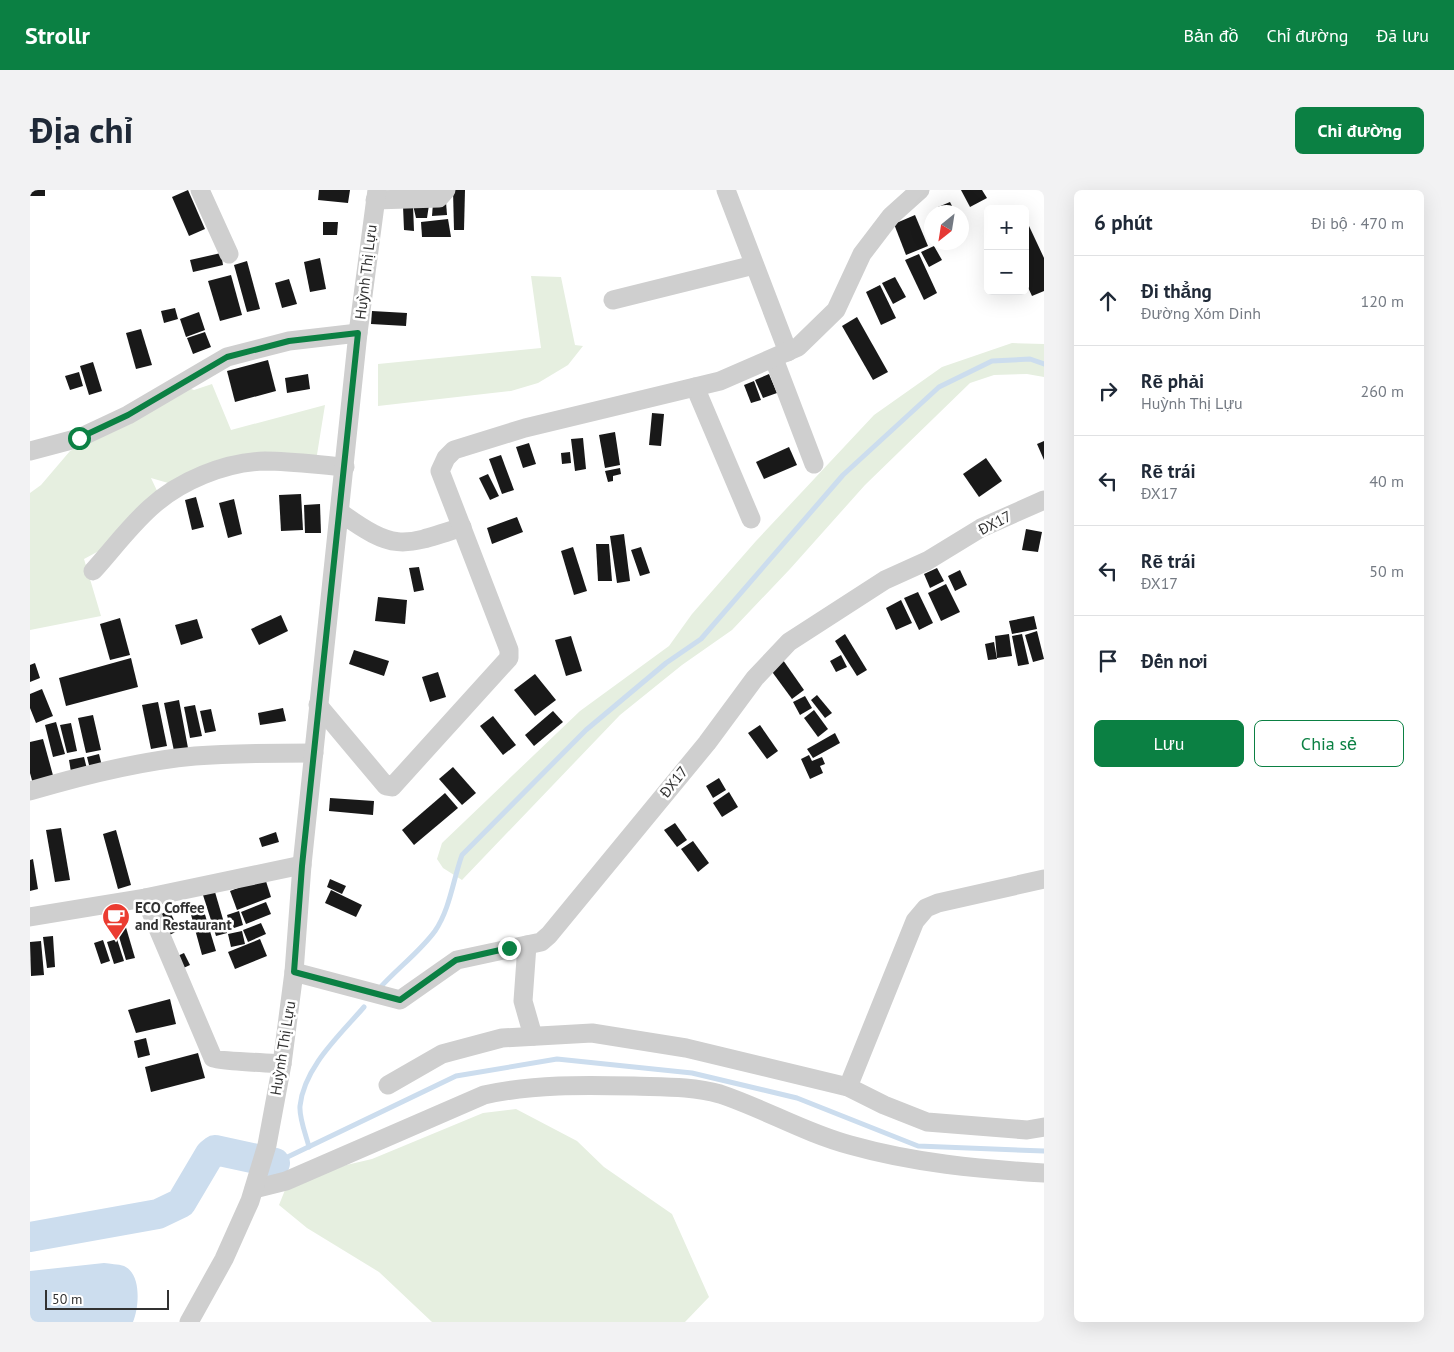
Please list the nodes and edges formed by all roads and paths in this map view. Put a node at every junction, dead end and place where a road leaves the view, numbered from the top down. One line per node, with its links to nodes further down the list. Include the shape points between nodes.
1 (200, 190): 6 (street)
2 (446, 190): 5 (street, via 438,198)
3 (726, 190): 7 (street)
4 (920, 190): 10 (street, via 891,216 862,254 836,310 798,347)
5 (376, 195): 9 (street, Huỳnh Thị Lựu)
6 (229, 254)
7 (754, 265): 8 (street); 10 (street)
8 (612, 300)
9 (358, 333): 12 (street, via 289,341 227,357 128,415 79,438); 14 (street, Huỳnh Thị Lựu)
10 (781, 355): 11 (street, via 720,381); 13 (street)
11 (695, 387): 17 (street); 18 (street, via 525,428 454,450 440,471)
12 (30, 451)
13 (814, 464)
14 (345, 467): 16 (street, Huỳnh Thị Lựu); 19 (street, via 266,461 209,474 161,498)
15 (1044, 500): 27 (street, ĐX17, via 981,528 927,561 885,580 789,642 754,678 706,743 549,935 541,942)
16 (341, 513): 18 (street, via 370,534 392,542 415,542); 20 (street, Huỳnh Thị Lựu)
17 (751, 519)
18 (462, 527): 20 (street, via 509,650 505,665 392,787 386,786)
19 (93, 571)
20 (318, 705): 21 (street, Huỳnh Thị Lựu)
21 (314, 752): 22 (street, via 226,754 158,760 96,772); 23 (street, Huỳnh Thị Lựu)
22 (30, 792)
23 (302, 866): 25 (street); 28 (street, Huỳnh Thị Lựu)
24 (1044, 879): 32 (street, via 926,908 915,921)
25 (145, 898): 26 (street); 30 (street, via 213,1058)
26 (30, 917)
27 (528, 945): 28 (street, ĐX17, via 456,960 403,1000 388,999); 29 (street, via 523,1001)
28 (294, 972): 30 (street, Huỳnh Thị Lựu)
29 (533, 1036): 31 (street, via 502,1038 442,1054); 32 (street, via 592,1033 686,1048)
30 (282, 1064): 35 (street, Huỳnh Thị Lựu, via 267,1145)
31 (388, 1085)
32 (848, 1087): 33 (street, via 927,1122 1027,1130)
33 (1044, 1127)
34 (1044, 1173): 35 (street, via 950,1166 850,1145 699,1089 588,1085 518,1088 484,1095 286,1181)
35 (256, 1182): 36 (street, Huỳnh Thị Lựu, via 224,1259)
36 (189, 1322)

